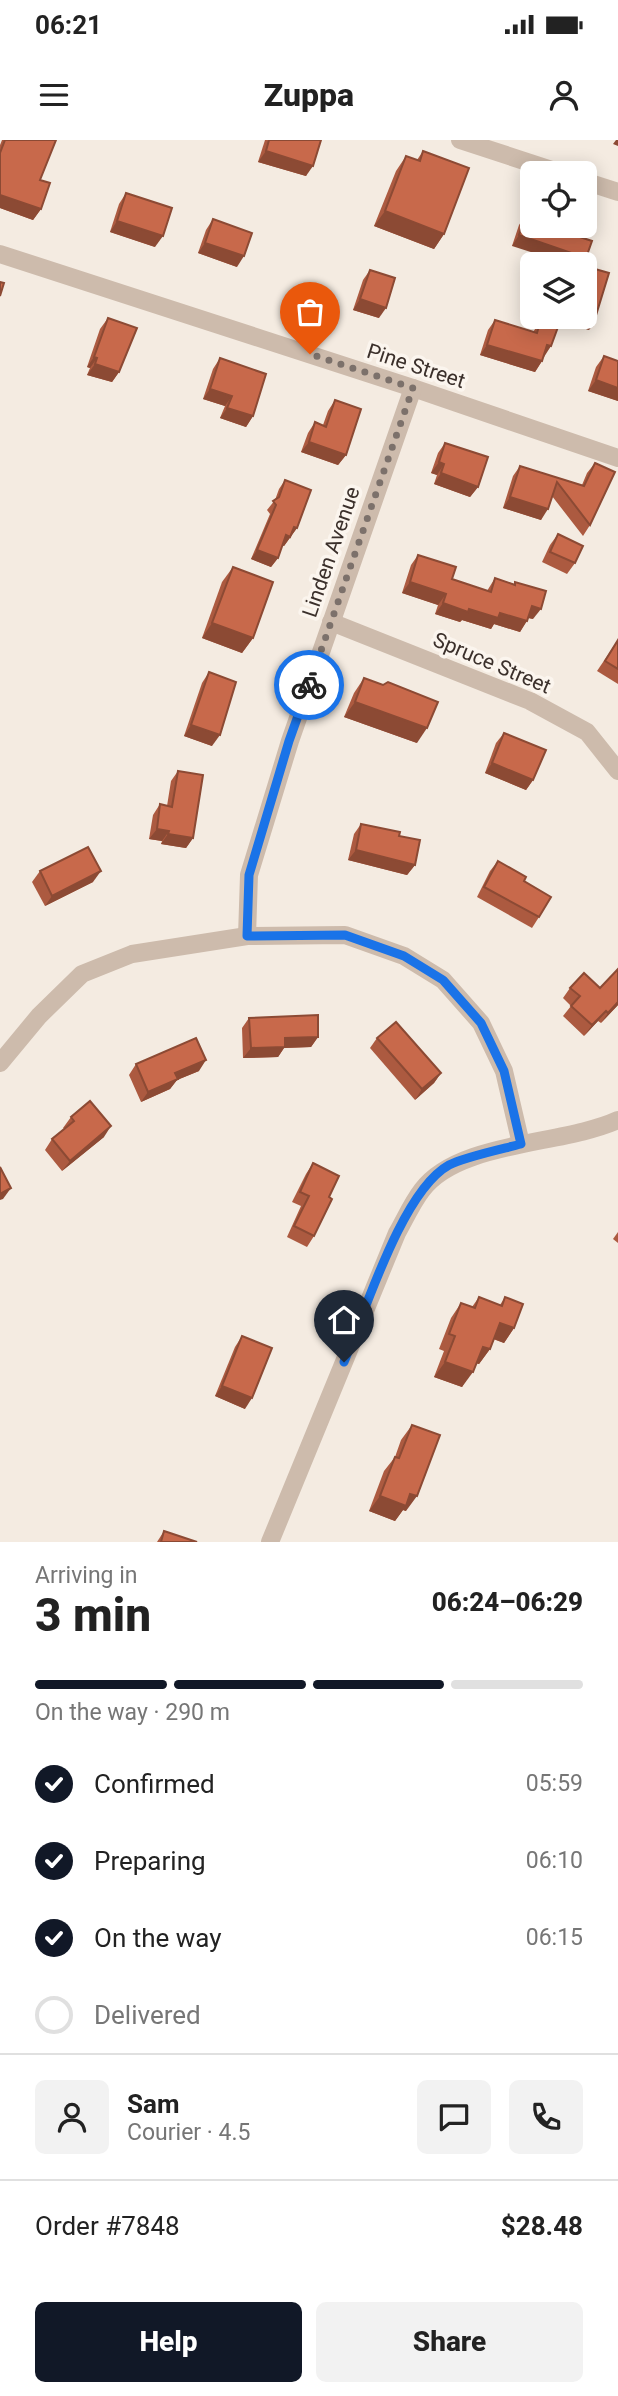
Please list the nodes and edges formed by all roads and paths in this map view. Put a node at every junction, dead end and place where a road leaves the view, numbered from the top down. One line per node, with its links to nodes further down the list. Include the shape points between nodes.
1 (460, 140): 2 (street)
2 (524, 161)
3 (597, 185): 4 (street)
4 (618, 192)
5 (0, 254): 6 (street, Pine Street)
6 (413, 388): 7 (street, Pine Street); 8 (street, Linden Avenue)
7 (618, 458)
8 (331, 622): 9 (street, Spruce Street, via 530,701 587,733); 10 (street, Linden Avenue, via 249,875)
9 (618, 771)
10 (247, 936): 11 (street, via 132,954 82,974 38,1016); 13 (street, via 345,935 404,956 443,980 487,1035 504,1071)
11 (0, 1063)
12 (618, 1120): 13 (street)
13 (521, 1144): 14 (street, via 449,1166 422,1189 397,1233)
14 (270, 1542)

